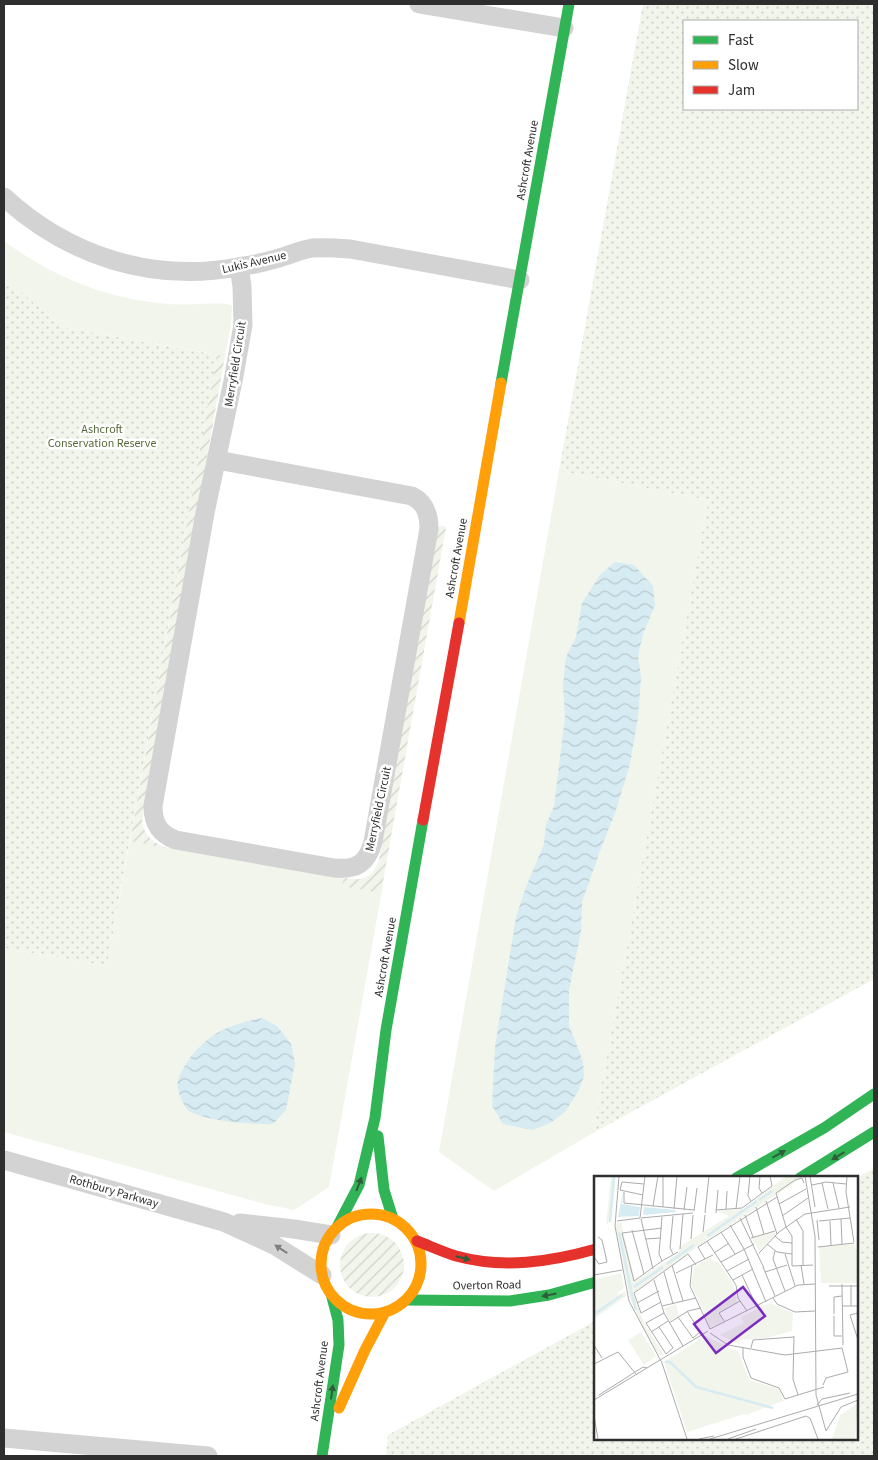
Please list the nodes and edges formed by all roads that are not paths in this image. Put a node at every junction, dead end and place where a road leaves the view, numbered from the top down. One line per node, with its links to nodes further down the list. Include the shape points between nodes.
1 (419, 4): 3 (street)
2 (569, 4): 3 (main road, Ashcroft Avenue)
3 (564, 28): 6 (main road, Ashcroft Avenue)
4 (4, 197): 5 (street, Lukis Avenue, via 58,238 104,258 173,272)
5 (239, 267): 6 (street, Lukis Avenue, via 311,248 336,248); 7 (street, Merryfield Circuit, via 243,325)
6 (520, 280): 9 (main road, Ashcroft Avenue, via 386,1030)
7 (217, 460): 7 (street, Merryfield Circuit, via 153,806 154,821 163,833 176,840 351,869 366,859 373,842 429,529 428,514 422,502 406,494)
8 (874, 1094): 12 (main road, one-way to 8, via 824,1128)
9 (375, 1118): 14 (main road, Ashcroft Avenue, via 384,1190); 16 (main road, Ashcroft Avenue, one-way to 9, via 359,1185)
10 (874, 1132): 13 (main road, one-way to 13)
11 (4, 1160): 15 (street, Rothbury Parkway)
12 (740, 1176)
13 (803, 1176)
14 (393, 1219): 16 (main road, via 364,1214); 17 (main road, via 403,1224)
15 (224, 1222): 16 (street, Rothbury Parkway); 19 (street, Rothbury Parkway, one-way to 15, via 274,1244)
16 (334, 1231): 19 (main road, via 322,1254)
17 (417, 1242): 18 (main road, Overton Road, one-way to 18, via 456,1256 499,1264 556,1260); 22 (main road, via 421,1272 418,1283)
18 (594, 1250)
19 (322, 1275): 21 (main road)
20 (594, 1283): 22 (main road, Overton Road, one-way to 22, via 549,1296 510,1300)
21 (332, 1297): 23 (main road, via 351,1311); 25 (main road, Ashcroft Avenue, one-way to 21, via 339,1345 338,1320)
22 (406, 1300): 23 (main road)
23 (384, 1314): 25 (main road, Ashcroft Avenue)
24 (4, 1438): 26 (street)
25 (325, 1440): 27 (main road, Ashcroft Avenue)
26 (208, 1456)
27 (322, 1456)

